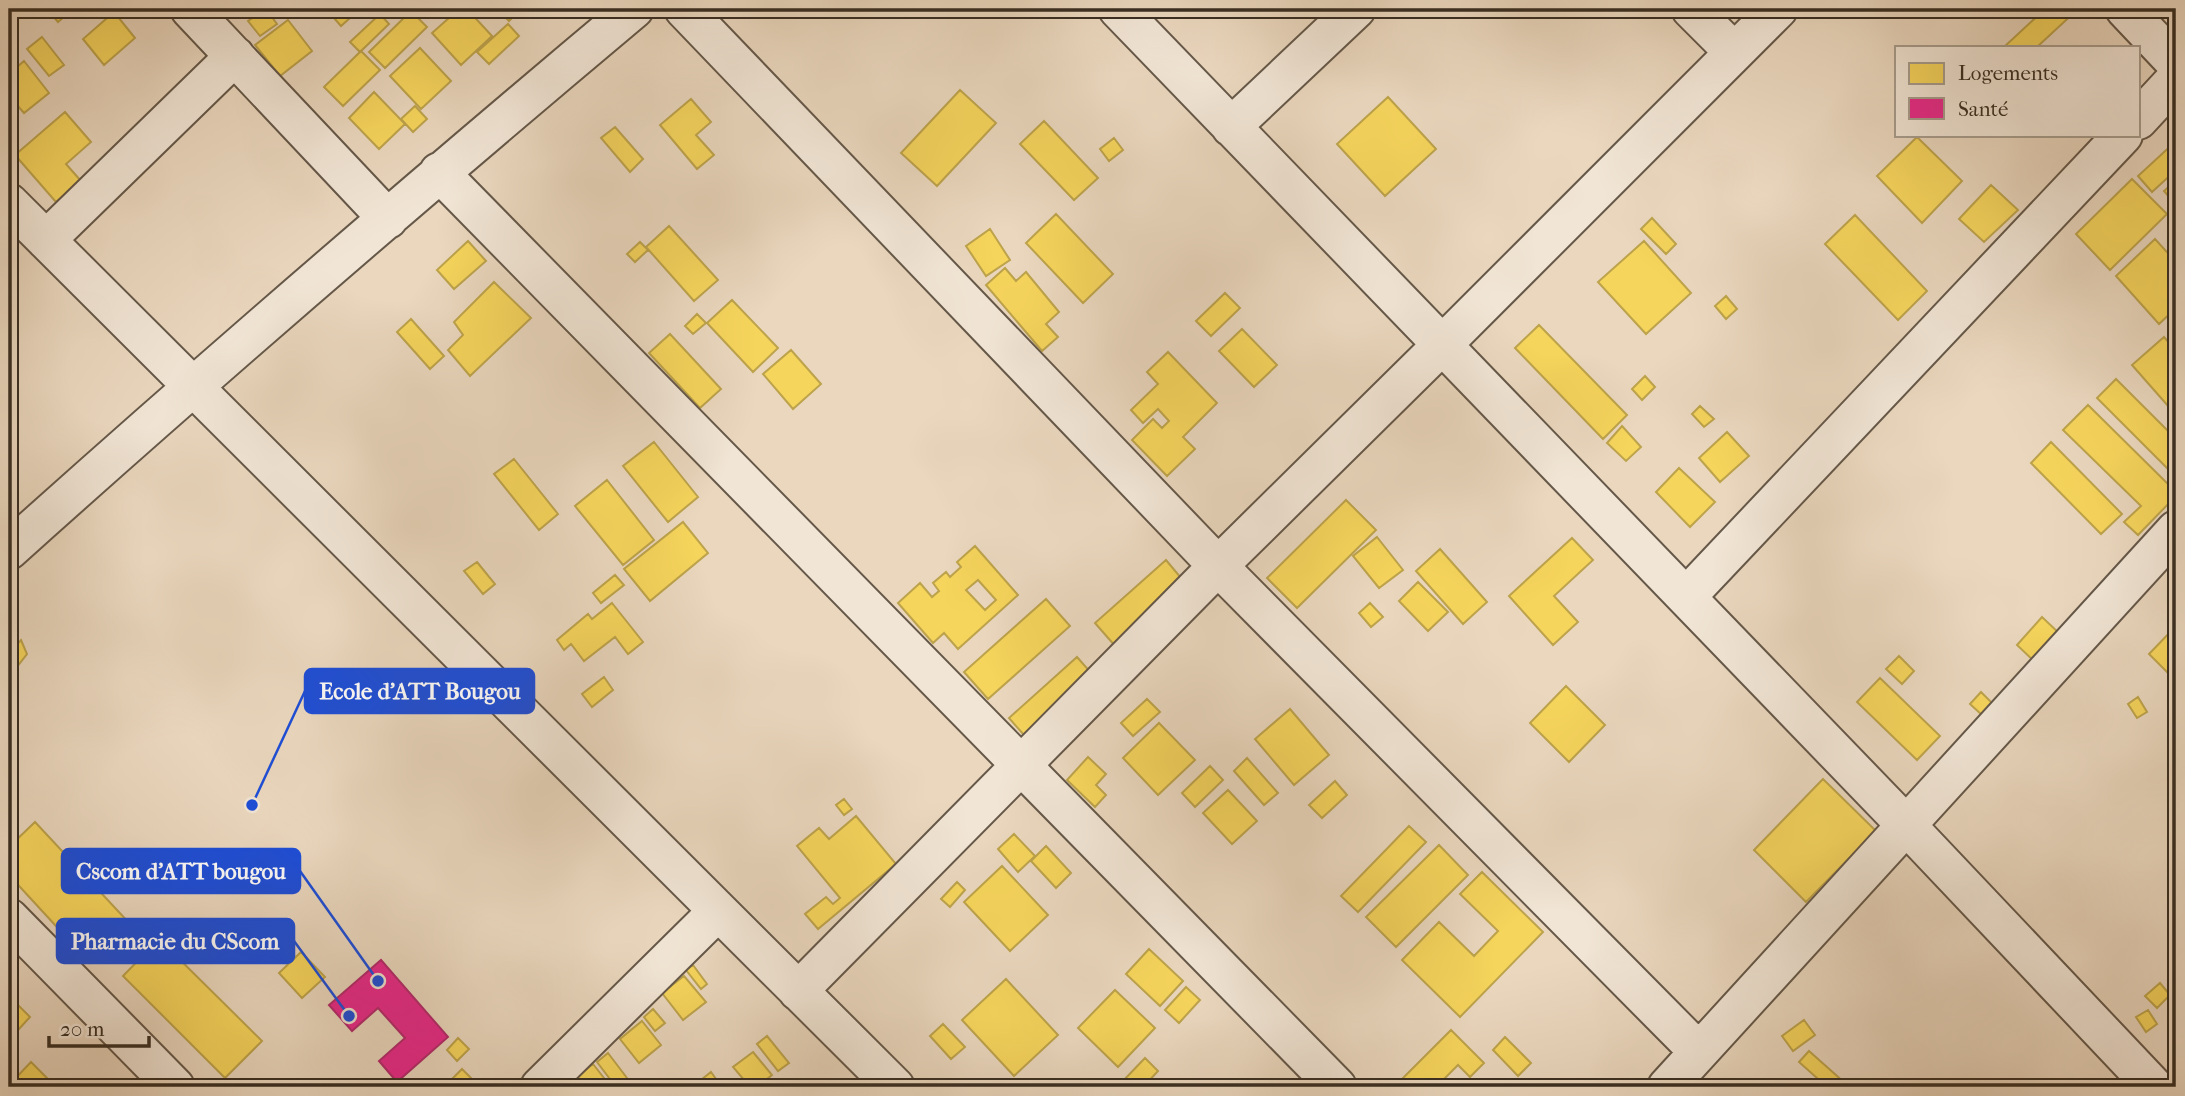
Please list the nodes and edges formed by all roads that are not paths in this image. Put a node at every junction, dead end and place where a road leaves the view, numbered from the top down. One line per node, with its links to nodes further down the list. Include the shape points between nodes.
1 (634, 9): 15 (street)
2 (684, 9): 23 (street)
3 (1118, 9): 13 (street)
4 (1356, 9): 13 (street)
5 (1691, 9): 9 (street)
6 (1778, 9): 9 (street)
7 (2125, 9): 10 (street)
8 (216, 26): 17 (street); 18 (street)
9 (1734, 52): 19 (street)
10 (2176, 63)
11 (2176, 79): 12 (street)
12 (2140, 118)
13 (1231, 127): 19 (street)
14 (2122, 136): 24 (street)
15 (439, 172): 17 (street); 25 (street)
16 (9, 203): 18 (street)
17 (388, 219): 20 (street)
18 (46, 240): 20 (street)
19 (1442, 345): 23 (street); 24 (street)
20 (192, 386): 22 (street); 27 (street)
21 (2176, 530): 26 (street)
22 (9, 550)
23 (1218, 566): 25 (street); 30 (street)
24 (1686, 597): 26 (street)
25 (1021, 766): 29 (street); 34 (street)
26 (1906, 825): 30 (street); 36 (street)
27 (718, 911): 29 (street); 32 (street)
28 (9, 918): 31 (street)
29 (798, 991): 33 (street)
30 (1698, 1051): 35 (street)
31 (175, 1087)
32 (540, 1087)
33 (895, 1087)
34 (1337, 1087)
35 (1667, 1087)
36 (2154, 1087)

